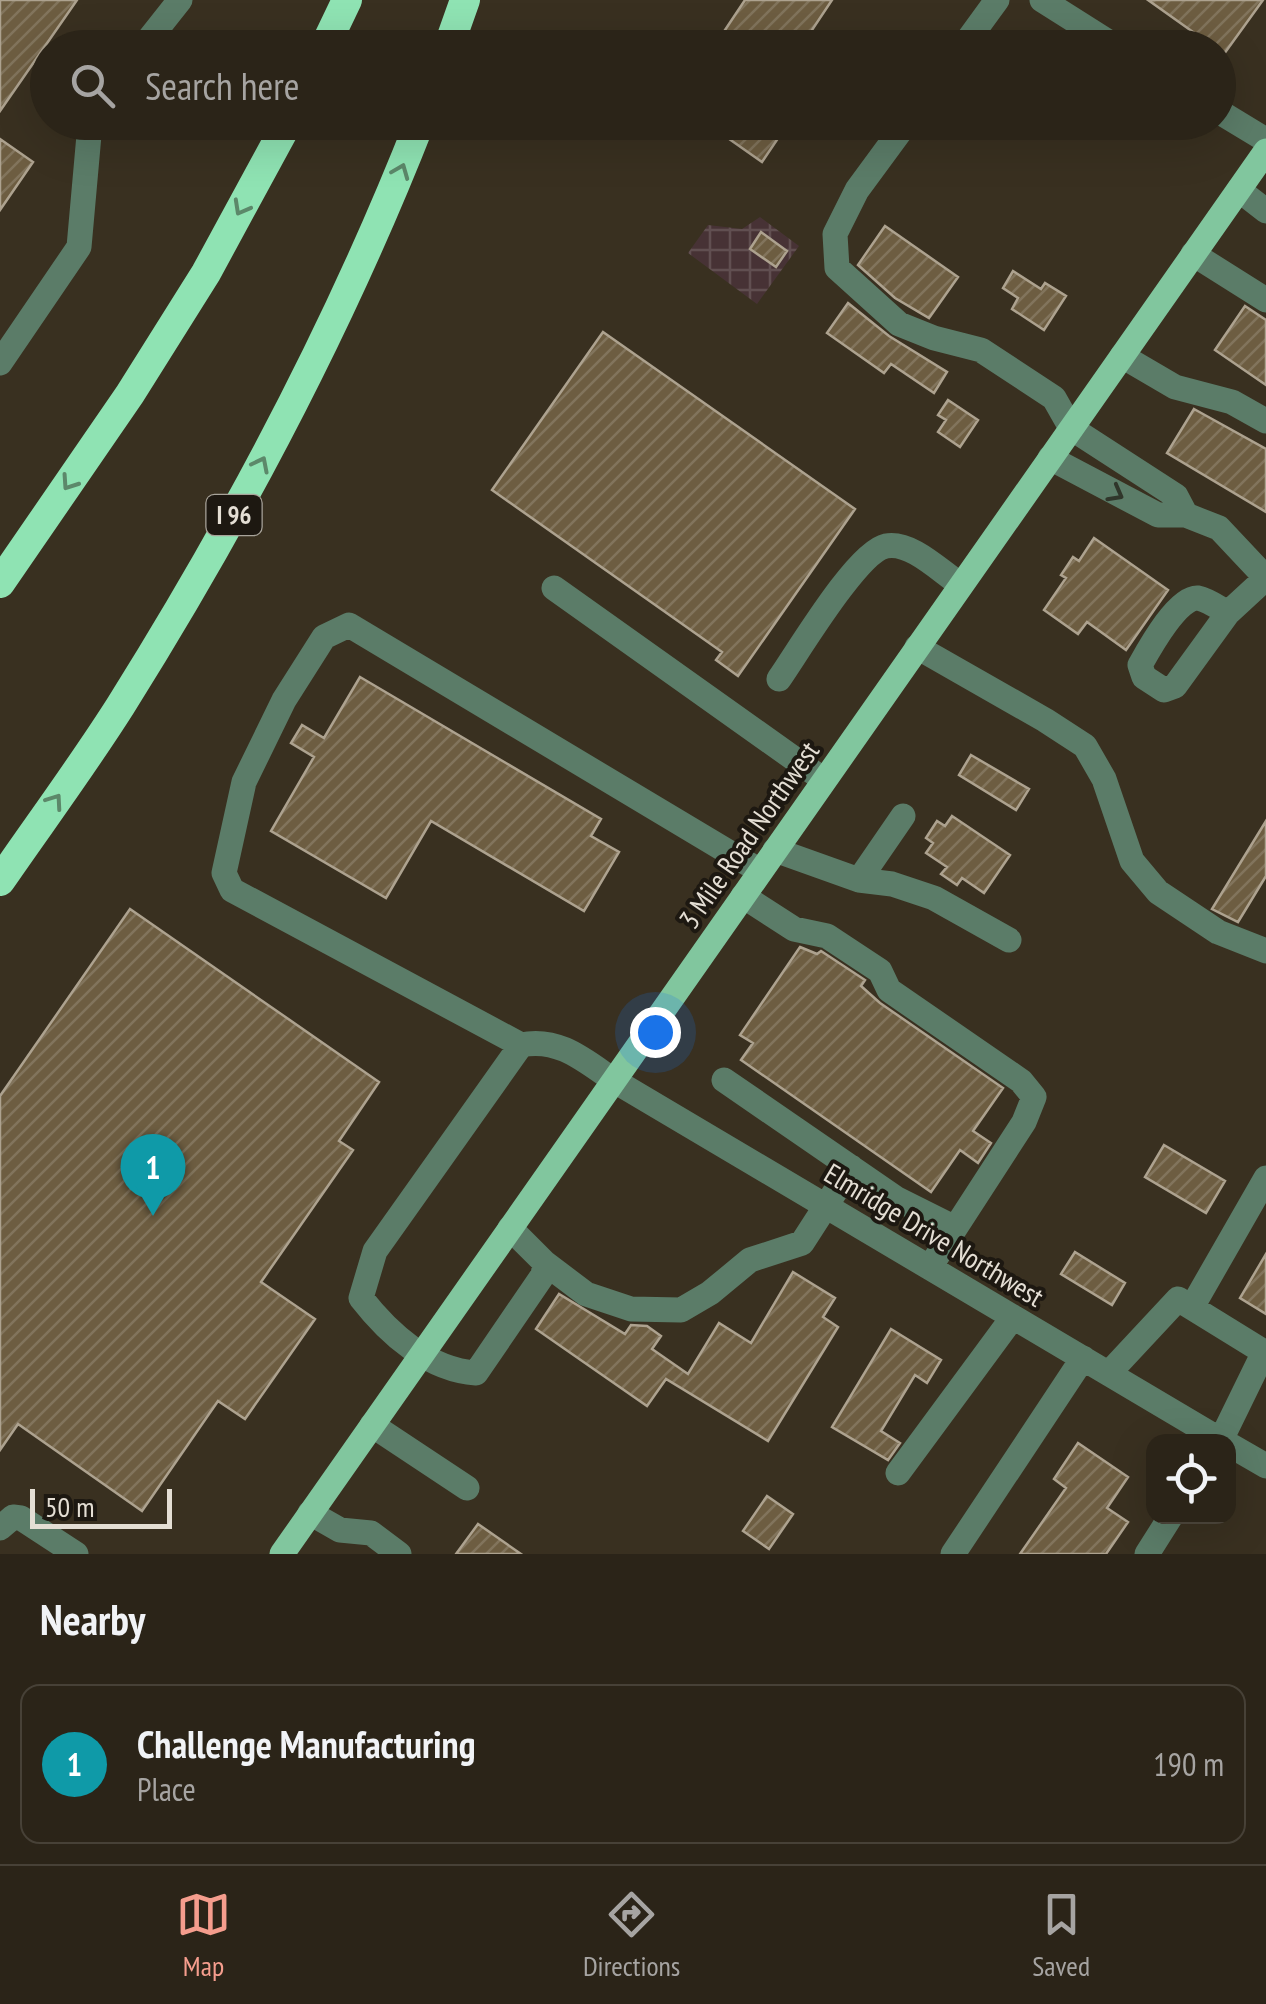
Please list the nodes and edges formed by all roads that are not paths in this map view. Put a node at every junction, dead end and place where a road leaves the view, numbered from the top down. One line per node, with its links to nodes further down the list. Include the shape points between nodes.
1 (180, 0): 6 (street)
2 (347, 0): 7 (highway)
3 (464, 0): 8 (highway)
4 (997, 0): 9 (street)
5 (1042, 0): 10 (street)
6 (156, 30)
7 (333, 30)
8 (454, 30)
9 (975, 30)
10 (1090, 30)
11 (1236, 121): 16 (street)
12 (89, 140): 23 (street, via 79,247)
13 (278, 140): 29 (highway, one-way to 29, via 130,394)
14 (412, 140): 39 (highway, I 96, one-way to 14, via 118,710 241,502 365,253)
15 (894, 140): 25 (street, via 834,234 838,268 899,324 981,350 1054,398)
16 (1266, 140)
17 (1266, 151): 18 (main road, 3 Mile Road Northwest)
18 (1239, 190): 19 (street); 20 (main road, 3 Mile Road Northwest)
19 (1266, 210)
20 (1194, 254): 21 (street); 22 (main road, 3 Mile Road Northwest)
21 (1266, 300)
22 (1122, 356): 24 (street, via 1174,387 1232,402); 25 (main road, 3 Mile Road Northwest)
23 (0, 363)
24 (1266, 422)
25 (1071, 428): 26 (main road, 3 Mile Road Northwest); 27 (street, via 1176,496)
26 (1050, 458): 27 (street, one-way to 27, via 1158,515); 30 (main road, 3 Mile Road Northwest)
27 (1186, 515): 28 (street, via 1219,528)
28 (1266, 578): 32 (street)
29 (0, 583)
30 (960, 585): 33 (main road, 3 Mile Road Northwest); 34 (street, via 909,550 886,546 862,559)
31 (554, 588): 35 (street)
32 (1228, 613): 32 (street, via 1176,686 1164,690 1144,676 1146,654 1190,598)
33 (918, 646): 35 (main road, 3 Mile Road Northwest); 42 (street, via 1084,746 1104,779 1132,861 1158,892 1218,932)
34 (779, 679)
35 (824, 780): 37 (main road, 3 Mile Road Northwest)
36 (903, 816): 38 (street)
37 (767, 860): 38 (street); 40 (main road, 3 Mile Road Northwest); 43 (street, via 349,625 324,638 244,782 224,873 232,890)
38 (858, 880): 41 (street, via 934,898)
39 (0, 881)
40 (743, 896): 44 (main road, 3 Mile Road Northwest); 50 (street, via 794,929 827,936 880,972 889,990 1021,1081 1034,1097)
41 (1009, 940)
42 (1266, 951)
43 (520, 1045): 44 (street, Elmridge Drive Northwest, via 562,1046); 55 (street, via 375,1251 361,1298)
44 (613, 1080): 48 (street, Elmridge Drive Northwest); 49 (main road, 3 Mile Road Northwest)
45 (724, 1080): 46 (street)
46 (851, 1167): 48 (street); 50 (street)
47 (1266, 1178): 53 (street)
48 (825, 1205): 51 (street, via 802,1243 750,1260 681,1310 631,1308 586,1294); 52 (street, Elmridge Drive Northwest)
49 (510, 1228): 51 (street); 55 (main road, 3 Mile Road Northwest)
50 (955, 1228): 52 (street)
51 (545, 1263): 55 (street, via 476,1373)
52 (930, 1267): 54 (street, Elmridge Drive Northwest)
53 (1192, 1307): 57 (street, via 1178,1299); 60 (street, via 1264,1352)
54 (1013, 1317): 56 (street, Elmridge Drive Northwest); 63 (street)
55 (421, 1354): 58 (main road, 3 Mile Road Northwest)
56 (1083, 1358): 57 (street, Elmridge Drive Northwest); 71 (street)
57 (1109, 1374): 59 (street, Elmridge Drive Northwest)
58 (372, 1425): 64 (street); 65 (main road, 3 Mile Road Northwest)
59 (1210, 1434)
60 (1227, 1434)
61 (1236, 1449): 62 (street, Elmridge Drive Northwest)
62 (1266, 1466)
63 (898, 1473)
64 (466, 1488)
65 (310, 1513): 68 (main road, 3 Mile Road Northwest); 70 (street, via 340,1530 371,1534)
66 (1166, 1524): 72 (street)
67 (0, 1528): 69 (street, via 21,1518)
68 (283, 1553)
69 (76, 1554)
70 (399, 1554)
71 (952, 1554)
72 (1147, 1554)

